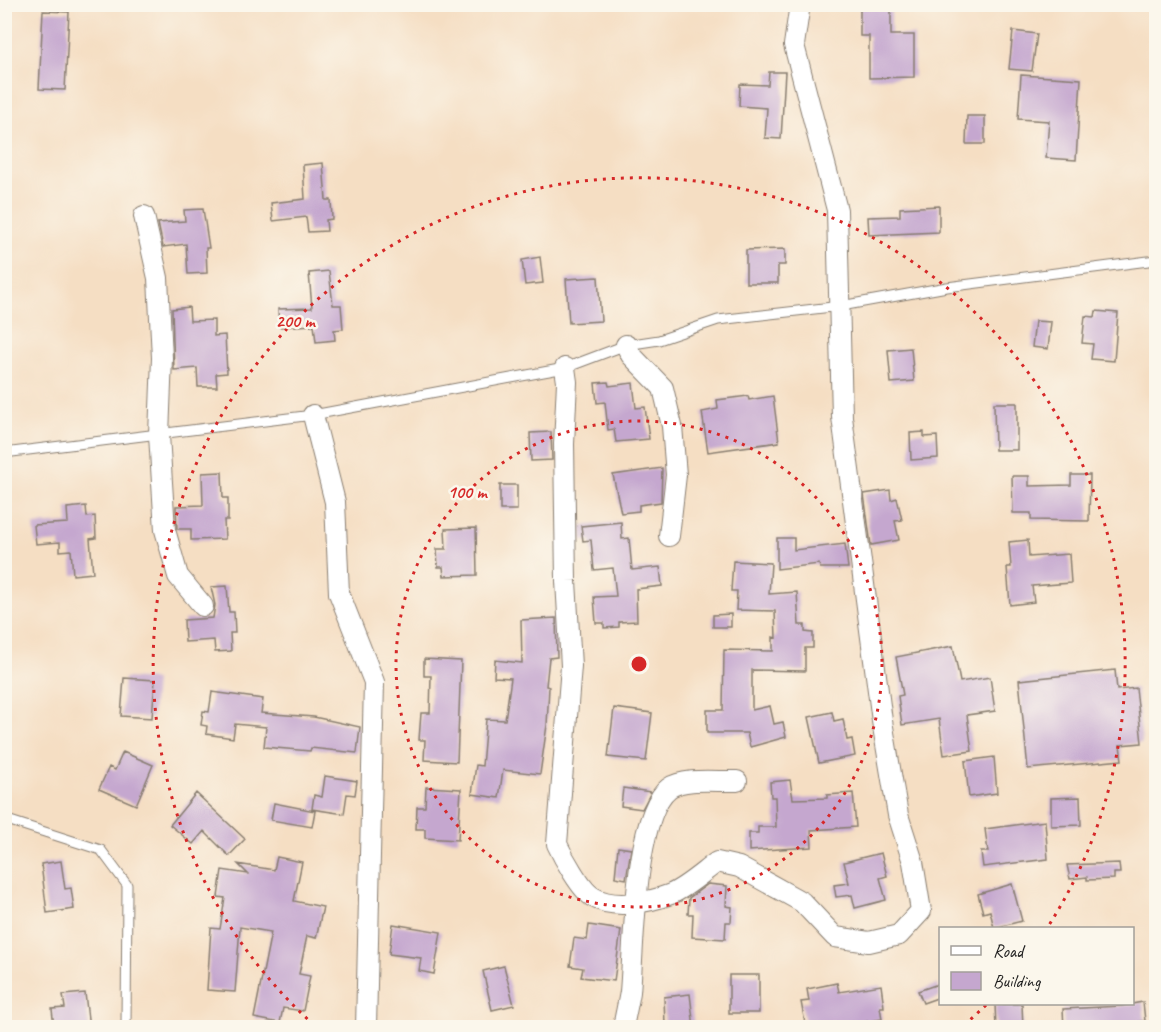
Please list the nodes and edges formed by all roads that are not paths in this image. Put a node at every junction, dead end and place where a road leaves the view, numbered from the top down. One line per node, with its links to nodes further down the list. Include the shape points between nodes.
1 (800, 4): 4 (street, via 794,45 837,210)
2 (144, 216): 8 (street, via 158,278 162,358)
3 (1156, 260): 4 (lane, via 948,287)
4 (841, 306): 5 (lane, via 718,320); 14 (street, via 842,417 861,566 898,815 913,862 921,911 899,935 869,942 835,937 802,902 739,867 717,862 672,893)
5 (626, 345): 6 (lane); 10 (street, via 663,388 672,426 676,475)
6 (565, 368): 7 (lane); 14 (street, via 566,569 571,666 556,844 593,897)
7 (313, 414): 8 (lane); 16 (street, via 335,502 339,593 375,682)
8 (159, 435): 9 (lane); 11 (street, via 165,531 178,576)
9 (4, 453)
10 (669, 536)
11 (203, 606)
12 (737, 781): 14 (street, via 688,783 670,788 657,803)
13 (4, 819): 15 (lane, via 101,850 127,885)
14 (634, 904): 17 (street, via 630,993)
15 (126, 1028)
16 (366, 1028)
17 (623, 1028)

